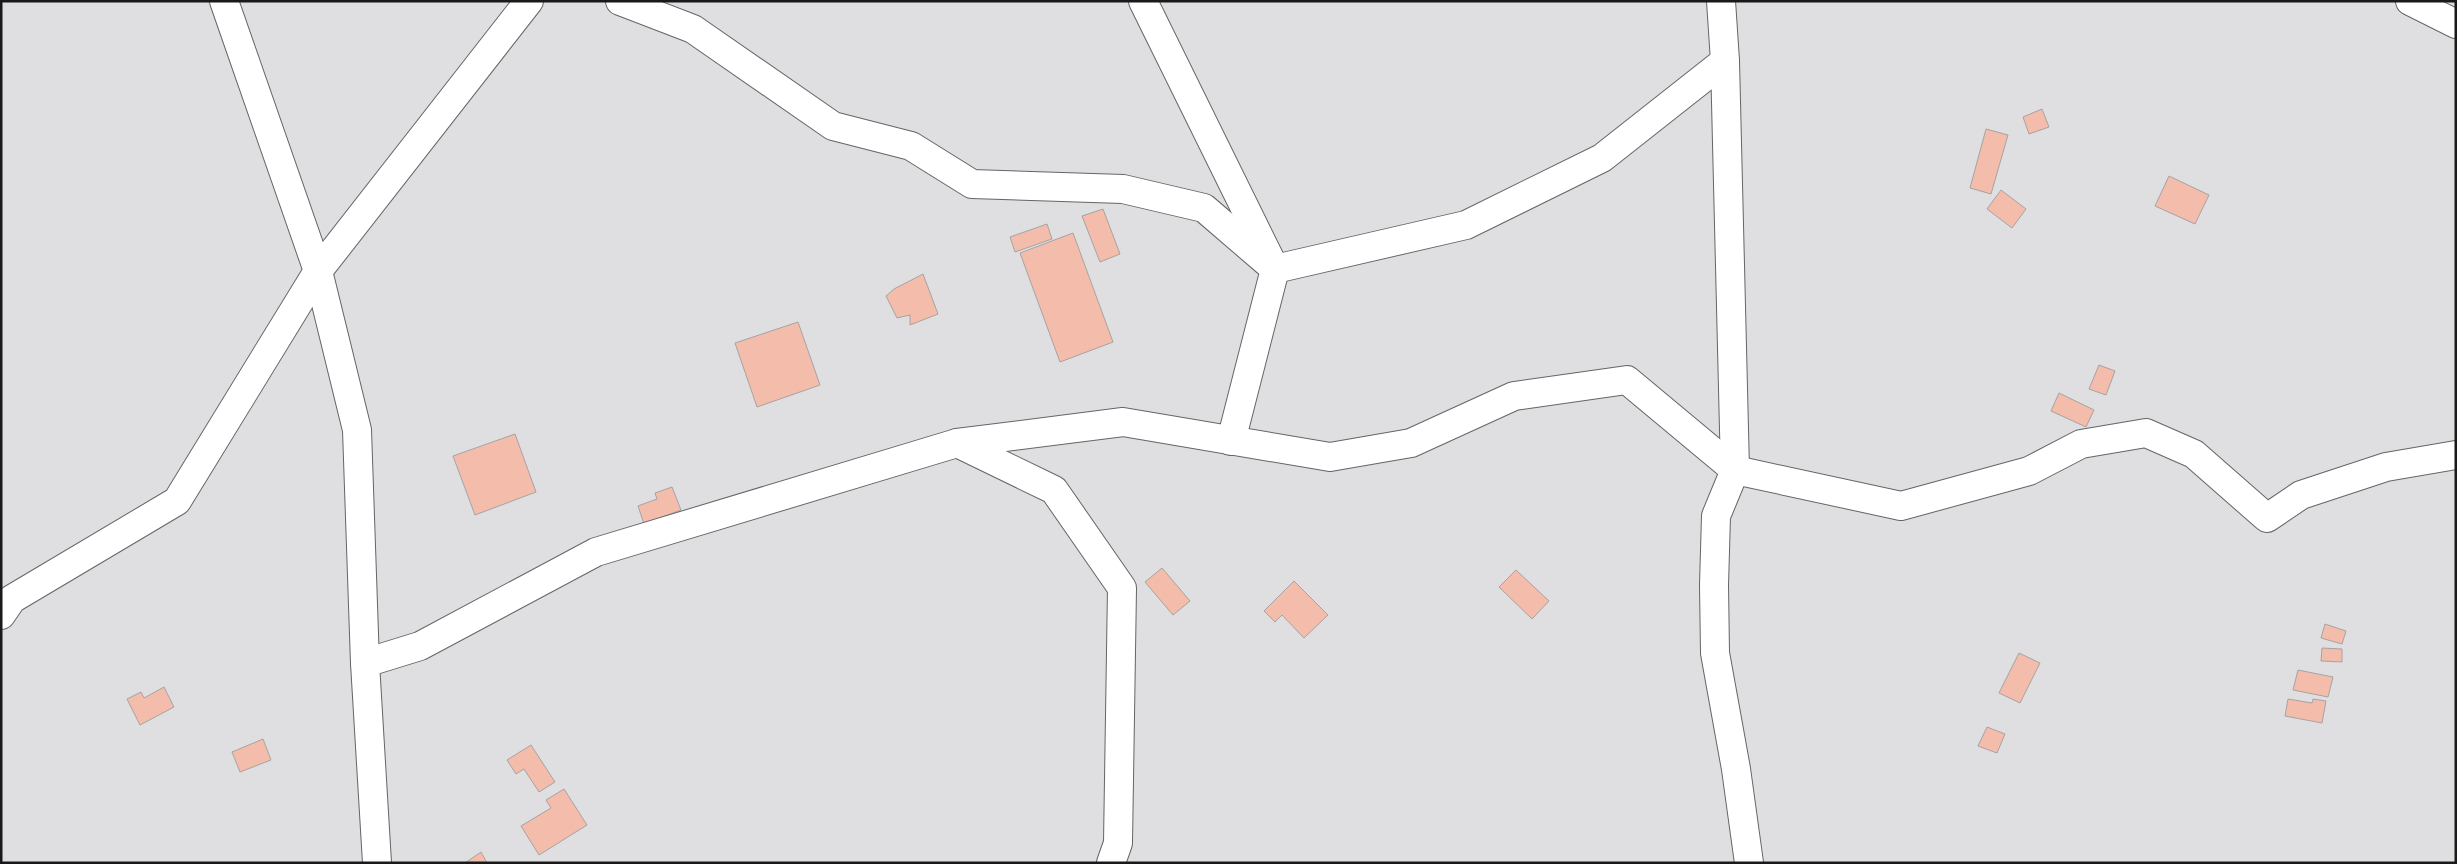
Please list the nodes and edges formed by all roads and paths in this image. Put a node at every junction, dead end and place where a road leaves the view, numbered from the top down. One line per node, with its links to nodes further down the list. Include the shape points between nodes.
1 (224, 1): 10 (street)
2 (530, 1): 10 (street)
3 (620, 1): 9 (street, via 693,29 833,126 911,146 972,184 1123,189 1204,208)
4 (1143, 1): 9 (street)
5 (1721, 1): 8 (street)
6 (2410, 1): 7 (street)
7 (2456, 24)
8 (1726, 61): 9 (street, via 1602,158 1466,225); 14 (street)
9 (1274, 269): 11 (street)
10 (318, 271): 15 (street, via 177,501 12,599); 16 (street, via 357,430)
11 (1231, 440): 12 (street, via 1122,422); 14 (street, via 1330,457 1411,443 1514,396 1627,380)
12 (957, 443): 16 (street, via 596,552 420,646); 18 (street, via 1054,490 1122,588 1118,843)
13 (2456, 454): 14 (street, via 2386,467 2301,495 2267,518 2194,454 2146,433 2081,444 2029,471 1900,506)
14 (1734, 470): 19 (street, via 1716,516 1716,653)
15 (1, 615)
16 (365, 663): 17 (street)
17 (377, 863)
18 (1111, 863)
19 (1749, 863)

